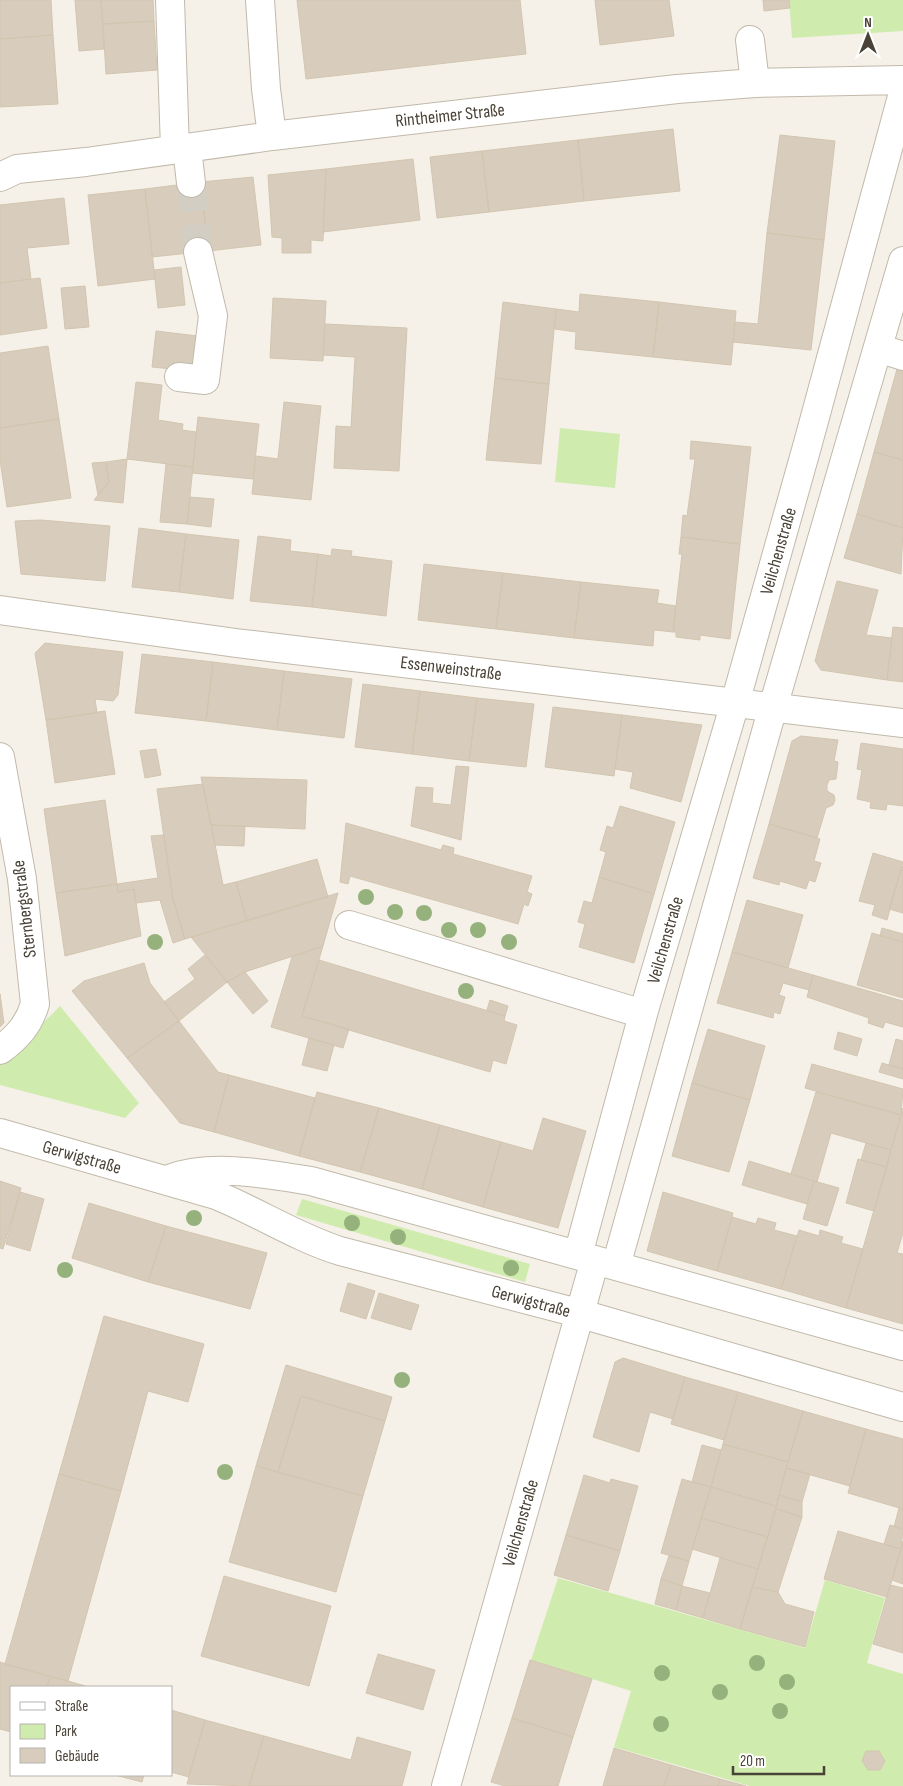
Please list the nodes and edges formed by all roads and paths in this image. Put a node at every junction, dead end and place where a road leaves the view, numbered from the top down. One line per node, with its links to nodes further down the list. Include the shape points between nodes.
1 (170, 0): 8 (street)
2 (260, 0): 7 (street)
3 (750, 40): 5 (street)
4 (903, 80): 5 (street, Rintheimer Straße)
5 (755, 83): 7 (street, Rintheimer Straße, via 677,89)
6 (903, 94): 16 (street, Veilchenstraße)
7 (272, 136): 8 (street, Rintheimer Straße)
8 (181, 148): 9 (street, Rintheimer Straße, via 17,169); 10 (street)
9 (0, 177)
10 (191, 183)
11 (198, 252): 14 (street, via 212,316 205,380)
12 (903, 261): 13 (street, Veilchenstraße)
13 (890, 352): 17 (street, Veilchenstraße)
14 (179, 377)
15 (0, 610): 16 (street, Essenweinstraße, via 236,643)
16 (735, 703): 17 (street, Essenweinstraße); 21 (street, Veilchenstraße)
17 (773, 707): 18 (street, Essenweinstraße); 22 (street, Veilchenstraße)
18 (903, 722)
19 (0, 756): 23 (street, Sternbergstraße, via 22,879 35,1004 29,1021)
20 (349, 925): 21 (street)
21 (644, 1010): 22 (street, Veilchenstraße); 26 (street, Veilchenstraße)
22 (686, 1018): 26 (street, Veilchenstraße)
23 (0, 1050)
24 (0, 1133): 25 (street, Gerwigstraße)
25 (165, 1180): 26 (street, Gerwigstraße, via 201,1172 249,1172 311,1181); 27 (street, Gerwigstraße, via 243,1206 318,1244)
26 (596, 1260): 27 (street, Veilchenstraße); 28 (street, Gerwigstraße)
27 (578, 1313): 29 (street, Gerwigstraße); 30 (street, Veilchenstraße)
28 (903, 1346)
29 (903, 1407)
30 (446, 1786)

